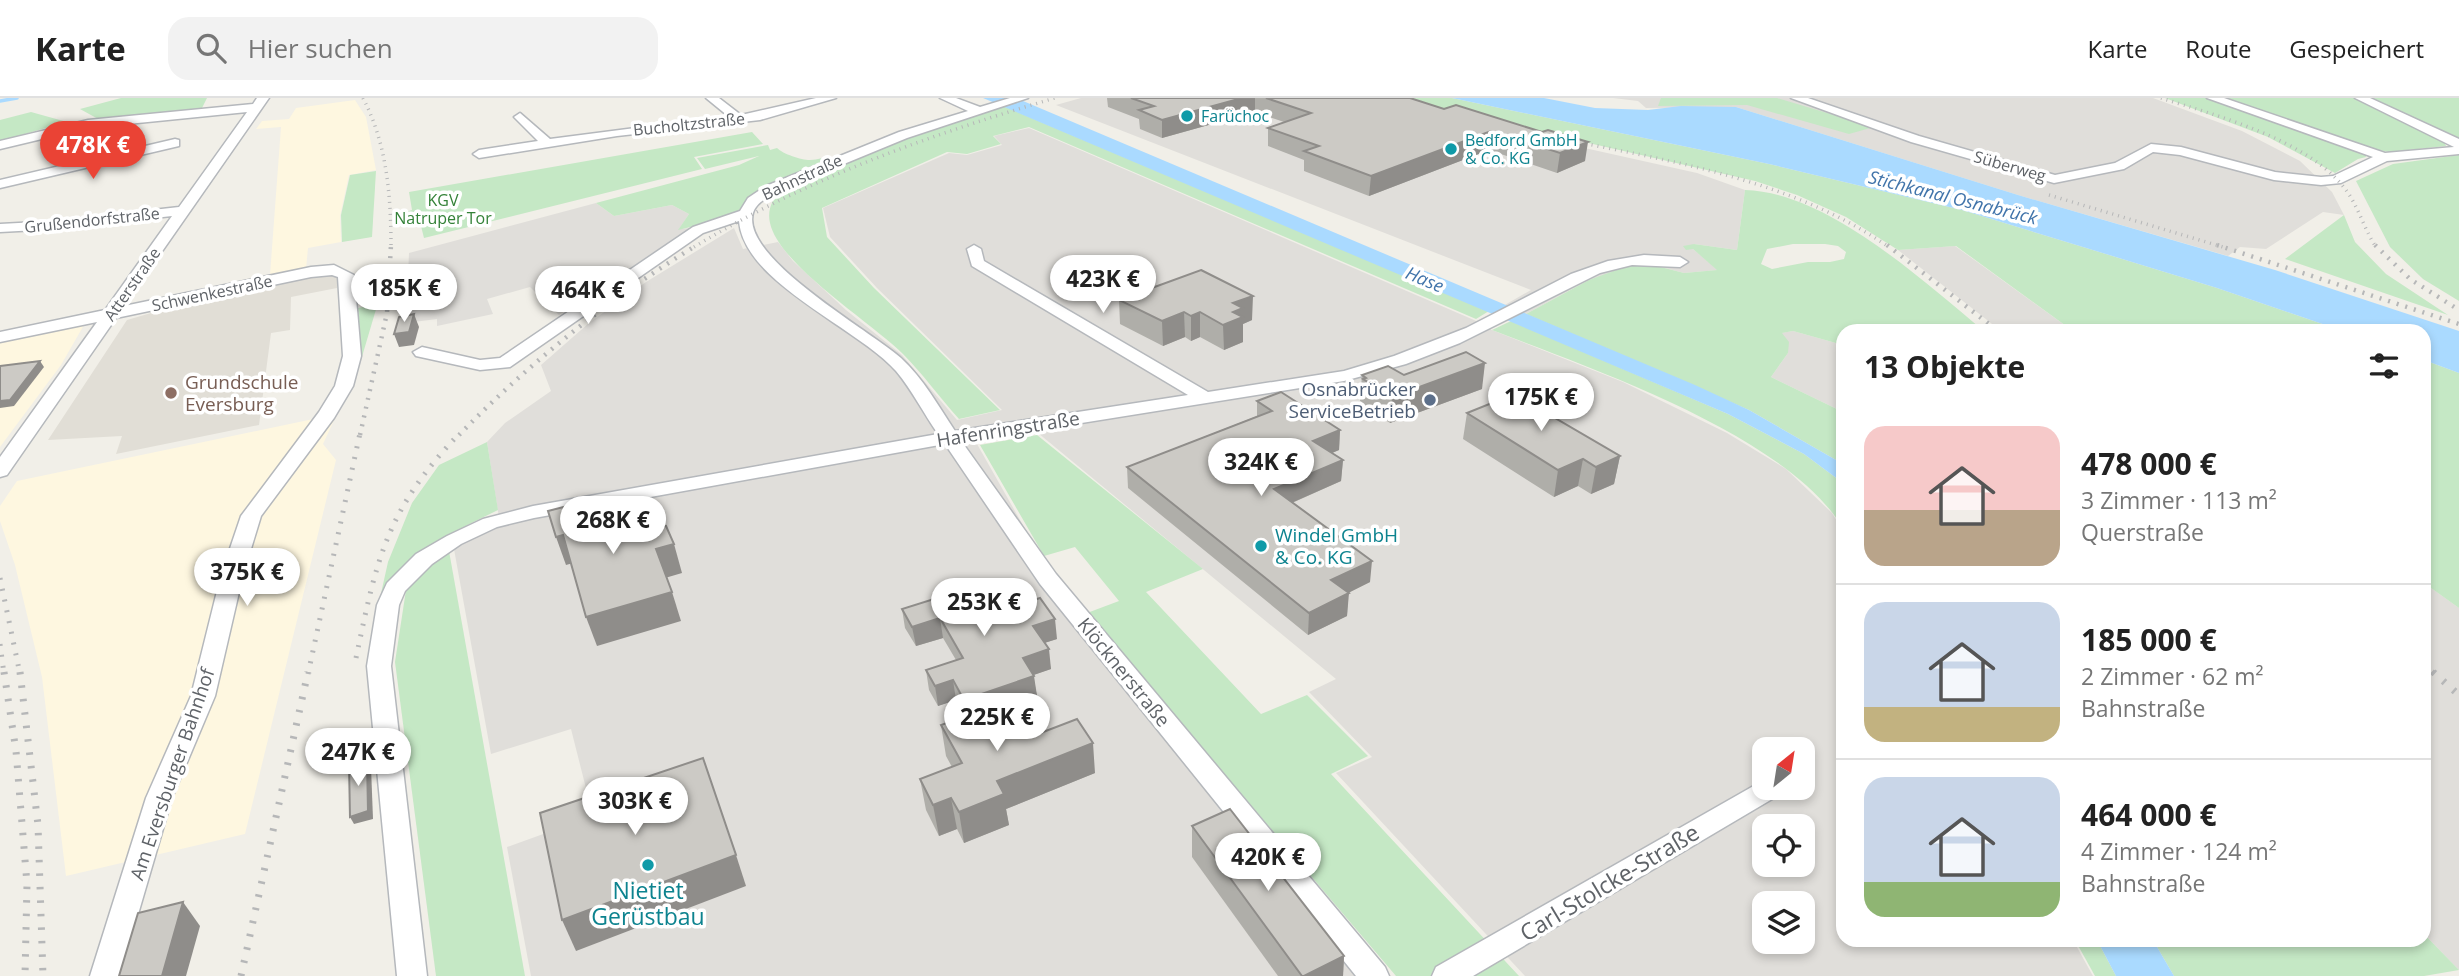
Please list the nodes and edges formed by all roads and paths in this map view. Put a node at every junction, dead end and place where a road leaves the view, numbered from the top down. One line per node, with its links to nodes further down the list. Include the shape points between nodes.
1 (712, 98): 12 (street)
2 (830, 98): 12 (street, Bucholtzstraße)
3 (946, 98): 9 (street)
4 (1022, 98): 9 (street, Bahnstraße)
5 (1797, 98): 20 (street, Süberweg, via 1915,139 2054,179 2119,166 2151,148 2309,181 2336,180)
6 (2213, 98): 20 (street, Süberweg)
7 (2361, 98): 16 (street)
8 (260, 103): 13 (street); 22 (street, Atterstraße)
9 (976, 110): 23 (street, Bahnstraße, via 791,179 761,195)
10 (71, 117): 13 (street)
11 (520, 117): 14 (street)
12 (739, 119): 14 (street, Bucholtzstraße)
13 (88, 124): 17 (street)
14 (547, 143): 19 (street, Bucholtzstraße)
15 (175, 144): 21 (street)
16 (2459, 144)
17 (0, 145)
18 (2459, 150): 20 (street, Süberweg)
19 (479, 154)
20 (2384, 157)
21 (0, 184)
22 (183, 211): 25 (street, Grußendorfstraße); 30 (street, Atterstraße)
23 (745, 214): 32 (street, Bahnstraße, via 698,230 504,363 480,365); 34 (street, Klöcknerstraße, via 746,230 770,264 902,368)
24 (0, 228): 25 (street, Grußendorfstraße)
25 (16, 228): 26 (street)
26 (0, 243)
27 (974, 249): 33 (street, via 977,262)
28 (1680, 262): 33 (street, Hafenringstraße, via 1631,260 1581,276 1493,321 1385,366)
29 (342, 272): 30 (street, Schwenkestraße, via 311,272); 37 (street, Am Eversburger Bahnhof, via 346,275 352,356 344,386 251,516 203,696 159,798)
30 (110, 314): 31 (street, Schwenkestraße); 35 (street, Atterstraße)
31 (0, 337)
32 (422, 352)
33 (1206, 398): 34 (street, Hafenringstraße)
34 (949, 438): 38 (street, Hafenringstraße, via 509,516 454,540 424,559 395,588 379,666); 39 (street, Klöcknerstraße, via 1048,579)
35 (0, 471)
36 (1752, 798): 40 (street, Carl-Stolcke-Straße)
37 (105, 976)
38 (412, 976)
39 (1374, 976)
40 (1447, 976)

